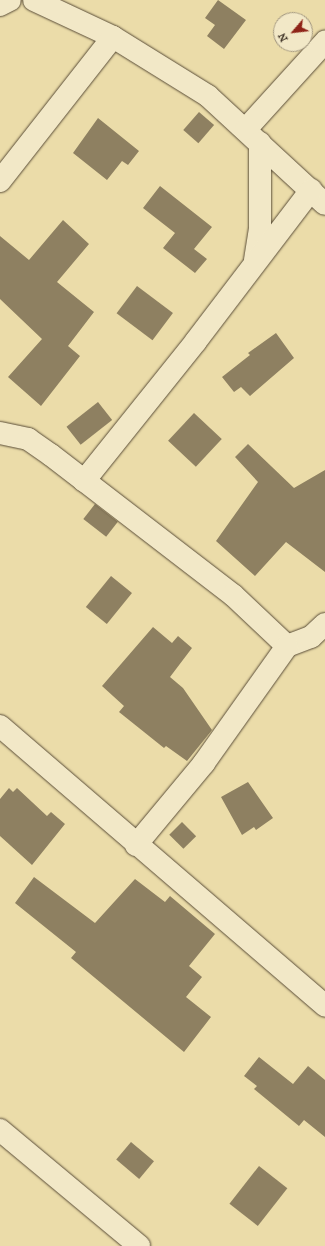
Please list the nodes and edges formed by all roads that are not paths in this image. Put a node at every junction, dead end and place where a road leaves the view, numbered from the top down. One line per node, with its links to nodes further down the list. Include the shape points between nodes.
1 (10, 0): 3 (street)
2 (34, 0): 4 (street)
3 (0, 5)
4 (113, 37): 6 (street, via 208,96); 7 (street)
5 (325, 42): 6 (street)
6 (253, 136): 8 (street); 9 (street, via 260,230)
7 (0, 181)
8 (318, 197): 9 (street)
9 (254, 265): 11 (street)
10 (0, 433): 11 (street, via 28,440)
11 (84, 481): 13 (street, via 233,595)
12 (325, 624): 13 (street, via 311,637)
13 (286, 646): 15 (street, via 204,763)
14 (0, 726): 15 (street)
15 (136, 845): 16 (street)
16 (325, 1006)
17 (0, 1130): 18 (street)
18 (139, 1246)

